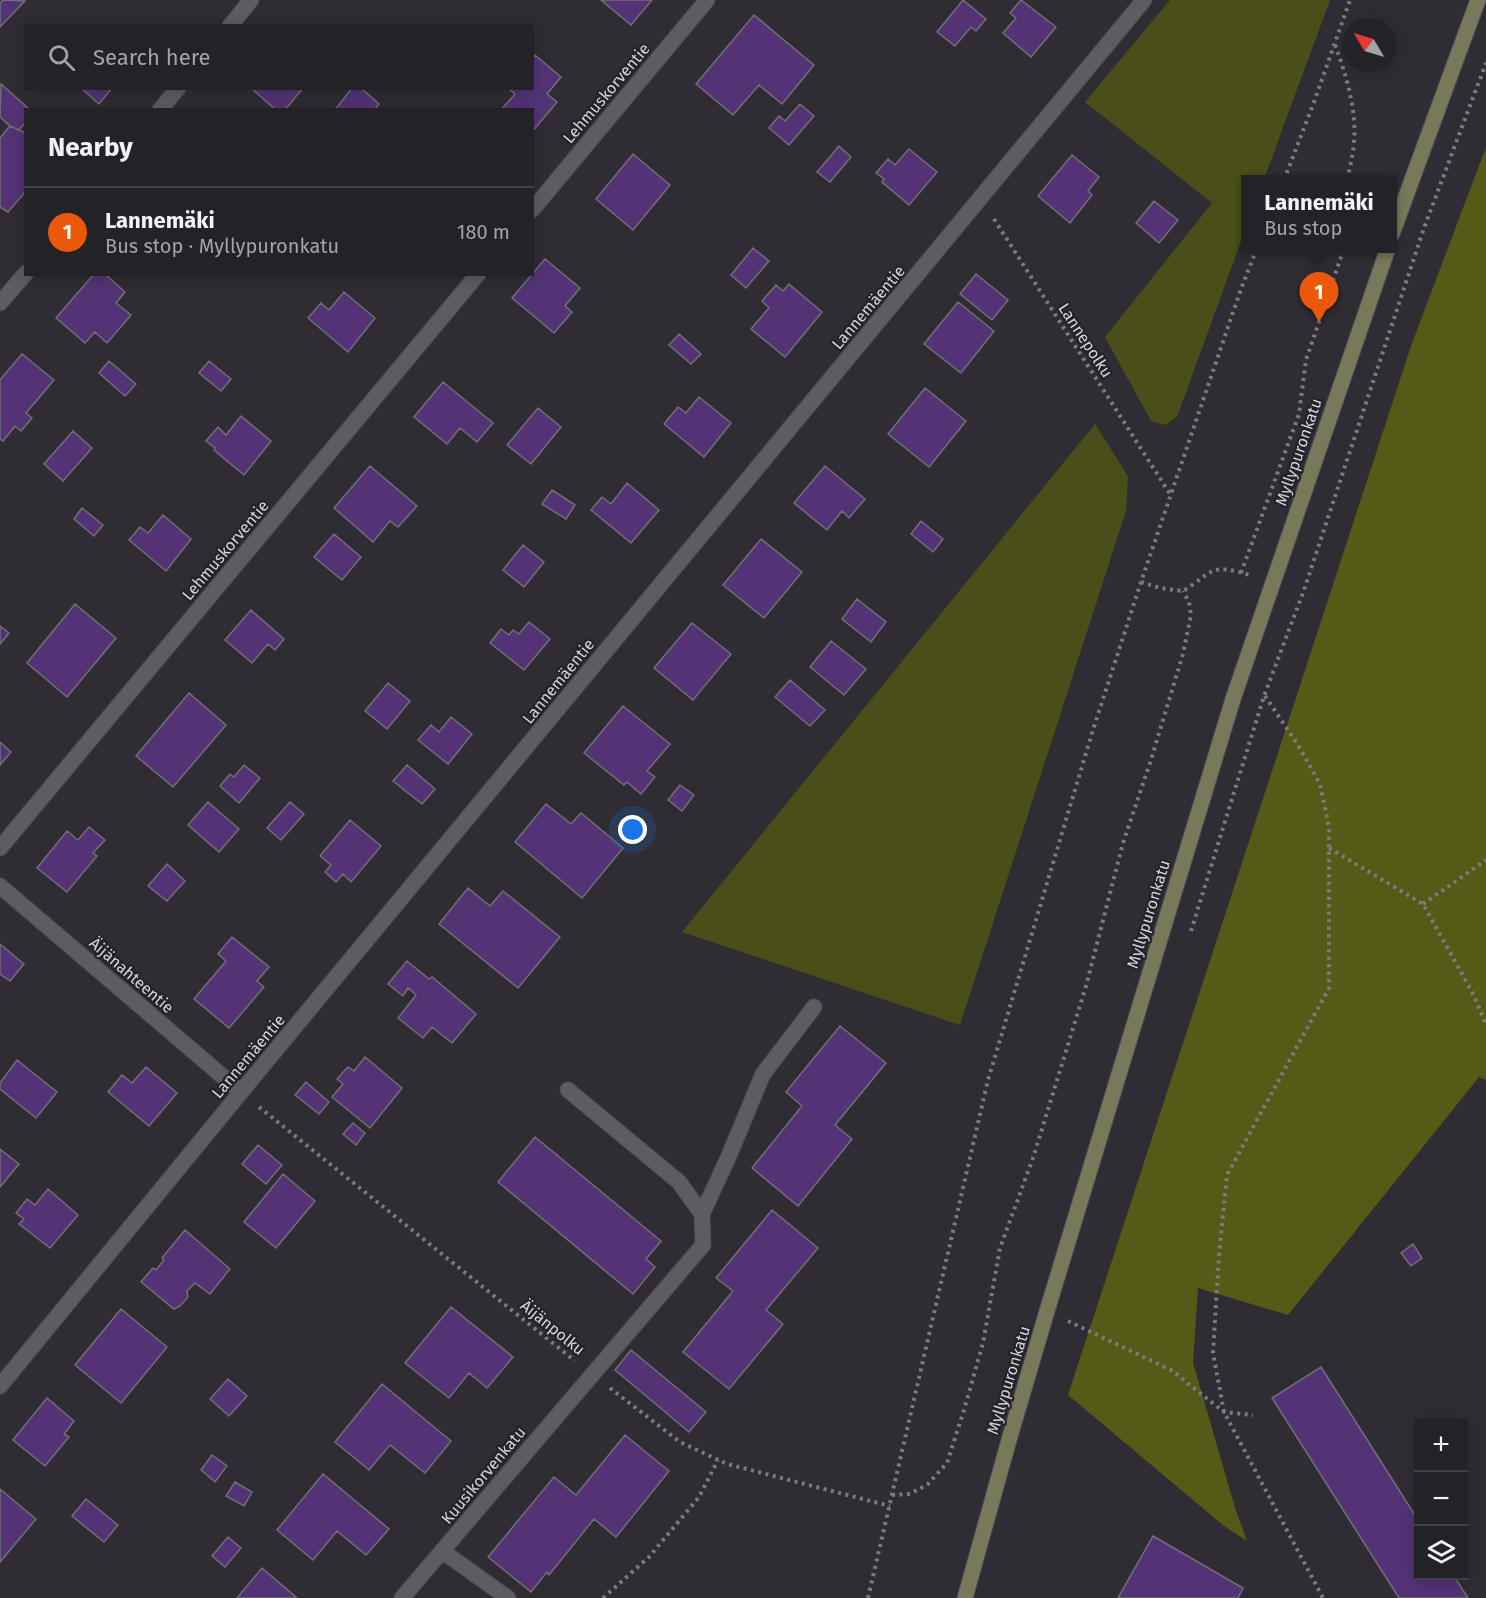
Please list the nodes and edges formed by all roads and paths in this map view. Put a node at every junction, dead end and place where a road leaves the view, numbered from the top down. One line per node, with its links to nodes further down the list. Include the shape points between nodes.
1 (251, 0): 6 (street)
2 (707, 0): 14 (street, Lehmuskorventie)
3 (1144, 0): 13 (street, Lannemäentie)
4 (1350, 0): 7 (path)
5 (1478, 0): 15 (main road)
6 (232, 24)
7 (1335, 45): 11 (path); 12 (path, via 1353,116 1354,141)
8 (1486, 63): 27 (path, via 1424,228 1303,593)
9 (176, 90): 10 (street)
10 (162, 108)
11 (1286, 175)
12 (1348, 175)
13 (981, 198): 22 (path, Lannepolku); 37 (street, Lannemäentie)
14 (534, 208)
15 (1397, 220)
16 (1256, 253): 22 (path)
17 (1343, 253): 23 (path, via 1306,360 1299,414)
18 (1387, 253): 25 (main road, Myllypuronkatu)
19 (24, 275): 21 (street)
20 (476, 276): 28 (street, Lehmuskorventie)
21 (0, 303)
22 (1170, 494): 24 (path)
23 (1241, 573): 25 (path); 26 (path, via 1223,568 1210,570)
24 (1141, 582): 26 (path); 45 (path, via 988,1080)
25 (1272, 582): 52 (main road, Myllypuronkatu, via 1157,944)
26 (1183, 591): 45 (path, via 1191,615 1180,665 1123,843 1086,986 1033,1158 1000,1248 983,1343 964,1410 946,1463 928,1484 910,1494)
27 (1264, 696): 29 (path, via 1320,784); 33 (path)
28 (0, 848)
29 (1329, 848): 32 (path); 42 (path, via 1329,988 1227,1174 1213,1353)
30 (1486, 860): 32 (path)
31 (0, 886): 37 (street, Äijänahteentie)
32 (1423, 904): 35 (path)
33 (1189, 935)
34 (814, 1007): 38 (street, via 763,1074)
35 (1486, 1024)
36 (568, 1090): 38 (street, via 680,1182)
37 (241, 1092): 40 (path, Äijänpolku); 41 (street, Lannemäentie)
38 (702, 1214): 40 (street, Kuusikorvenkatu, via 703,1245)
39 (1071, 1310): 42 (path, via 1068,1321 1171,1371)
40 (592, 1375): 44 (path, Äijänpolku, via 680,1442); 47 (street, Kuusikorvenkatu)
41 (0, 1386)
42 (1224, 1412): 43 (path); 53 (path)
43 (1253, 1415)
44 (718, 1460): 46 (path, Äijänpolku); 50 (path, via 699,1497 650,1557)
45 (892, 1495): 46 (path)
46 (890, 1506): 51 (path)
47 (442, 1551): 48 (street, Kuusikorvenkatu); 49 (street)
48 (402, 1598)
49 (508, 1598)
50 (603, 1598)
51 (868, 1598)
52 (965, 1598)
53 (1323, 1598)

